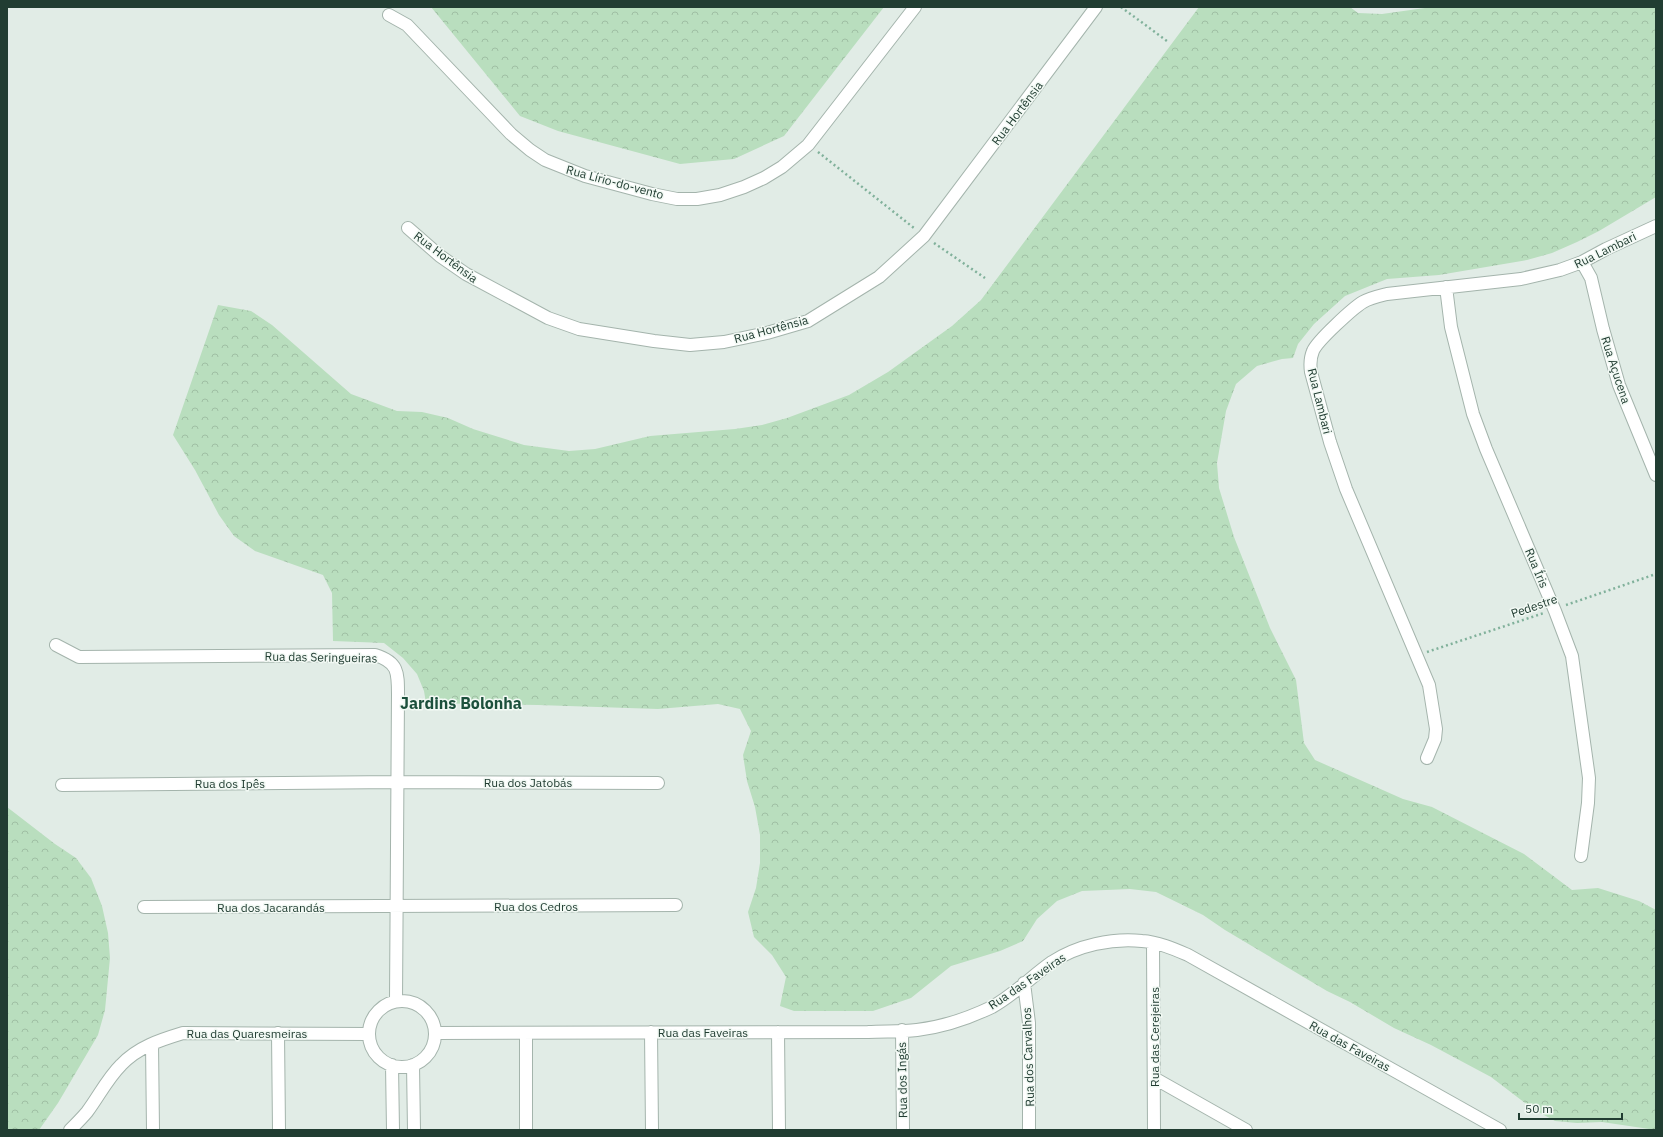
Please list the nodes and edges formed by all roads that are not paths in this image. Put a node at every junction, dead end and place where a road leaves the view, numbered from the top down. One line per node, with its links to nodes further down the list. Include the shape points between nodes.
1 (915, 7): 3 (street, Rua Lírio-do-vento, via 808,145 764,178 720,195 697,199 652,194 585,176 545,160 511,134 407,25)
2 (1096, 7): 5 (street, Rua Hortênsia, via 924,236 879,277 808,321 724,342 690,345 579,329 548,318 466,274)
3 (388, 15)
4 (1656, 226): 6 (street, Rua Lambari)
5 (408, 228)
6 (1582, 262): 7 (street, Rua Lambari, via 1521,279); 8 (street, Rua Açucena, via 1591,278 1619,386)
7 (1446, 287): 10 (street, Rua Lambari, via 1386,294 1363,302 1319,341 1312,352 1310,363 1330,442 1346,489 1429,685 1436,729 1435,739); 14 (street, Rua Íris, via 1450,327 1473,414 1572,656 1589,778)
8 (1656, 475)
9 (56, 645): 11 (street, Rua das Seringueiras, via 79,657 375,655 384,658 394,665 398,677)
10 (1427, 758)
11 (398, 782): 12 (street, Rua dos Jatobás); 13 (street, Rua dos Ipês); 16 (street, Rua das Seringueiras)
12 (658, 783)
13 (62, 784)
14 (1581, 856)
15 (676, 905): 16 (street, Rua dos Cedros)
16 (397, 907): 17 (street, Rua dos Jacarandás); 20 (street, Rua das Seringueiras)
17 (144, 908)
18 (1153, 943): 19 (street, Rua das Faveiras, via 1124,940 1089,946 1053,961); 31 (street, Rua das Cerejeiras); 44 (street, Rua das Faveiras, via 1188,955)
19 (1024, 983): 21 (street, Rua das Faveiras, via 992,1007 970,1016 939,1026); 41 (street, Rua dos Carvalhos, via 1029,1023)
20 (396, 1001): 25 (street, via 408,1001 427,1012 433,1022); 27 (street, via 385,1005 377,1013 371,1023)
21 (902, 1030): 23 (street, Rua das Faveiras); 40 (street, Rua dos Ingás)
22 (651, 1032): 23 (street, Rua das Faveiras); 26 (street, Rua das Faveiras); 38 (street)
23 (778, 1032): 39 (street)
24 (278, 1033): 27 (street, Rua das Quaresmeiras); 28 (street, Rua das Quaresmeiras, via 183,1033); 34 (street)
25 (435, 1033): 26 (street, Rua das Faveiras); 30 (street, via 434,1044 429,1053)
26 (526, 1033): 37 (street)
27 (369, 1034): 29 (street, via 376,1053 383,1061)
28 (152, 1044): 32 (street, Rua das Quaresmeiras, via 121,1064 86,1113); 33 (street)
29 (392, 1065): 30 (street); 35 (street)
30 (413, 1065): 36 (street)
31 (1154, 1078): 42 (street, Rua das Cerejeiras); 43 (street)
32 (70, 1130)
33 (153, 1130)
34 (279, 1130)
35 (393, 1130)
36 (414, 1130)
37 (526, 1130)
38 (652, 1130)
39 (779, 1130)
40 (903, 1130)
41 (1029, 1130)
42 (1154, 1130)
43 (1246, 1130)
44 (1500, 1130)

